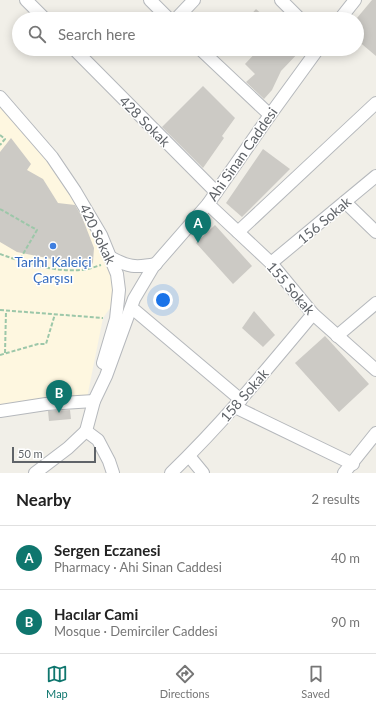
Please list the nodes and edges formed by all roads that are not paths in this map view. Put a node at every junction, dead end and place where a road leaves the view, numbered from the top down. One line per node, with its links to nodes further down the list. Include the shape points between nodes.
1 (26, 0): 6 (street)
2 (150, 0): 7 (street)
3 (194, 0): 8 (street)
4 (281, 0): 9 (street)
5 (355, 0): 10 (street)
6 (38, 12)
7 (162, 12)
8 (183, 12)
9 (293, 12)
10 (346, 12)
11 (81, 56): 18 (street, 428 Sokak)
12 (207, 56): 16 (street)
13 (313, 56): 16 (street, Ahi Sinan Caddesi)
14 (0, 97): 23 (street, 420 Sokak, via 52,157 76,191 101,235)
15 (376, 103): 21 (street)
16 (270, 115): 18 (street, Ahi Sinan Caddesi)
17 (376, 176): 19 (street, 156 Sokak)
18 (216, 192): 20 (street, Ahi Sinan Caddesi)
19 (345, 202): 22 (street); 24 (street, 156 Sokak)
20 (208, 204): 21 (street, 155 Sokak); 25 (street, Ahi Sinan Caddesi)
21 (238, 232): 24 (street, 155 Sokak)
22 (376, 232)
23 (111, 259): 25 (street, via 128,266); 31 (street, 420 Sokak, via 117,274 119,290 116,319)
24 (271, 263): 28 (street, 155 Sokak)
25 (156, 264): 27 (street, Ahi Sinan Caddesi, via 134,300)
26 (376, 303): 29 (street)
27 (132, 308): 31 (street, Ahi Sinan Caddesi); 32 (street)
28 (313, 314): 29 (street, 155 Sokak); 32 (street, 158 Sokak)
29 (337, 336): 30 (street, 155 Sokak)
30 (376, 370)
31 (95, 399): 33 (street); 34 (street, Ahi Sinan Caddesi)
32 (238, 403): 36 (street, 158 Sokak); 37 (street)
33 (0, 411)
34 (86, 430): 38 (street, via 68,448); 39 (street, via 98,440)
35 (376, 433): 37 (street)
36 (189, 456): 40 (street, 158 Sokak); 41 (street)
37 (353, 464): 42 (street)
38 (35, 473)
39 (113, 473)
40 (171, 473)
41 (203, 473)
42 (344, 473)

